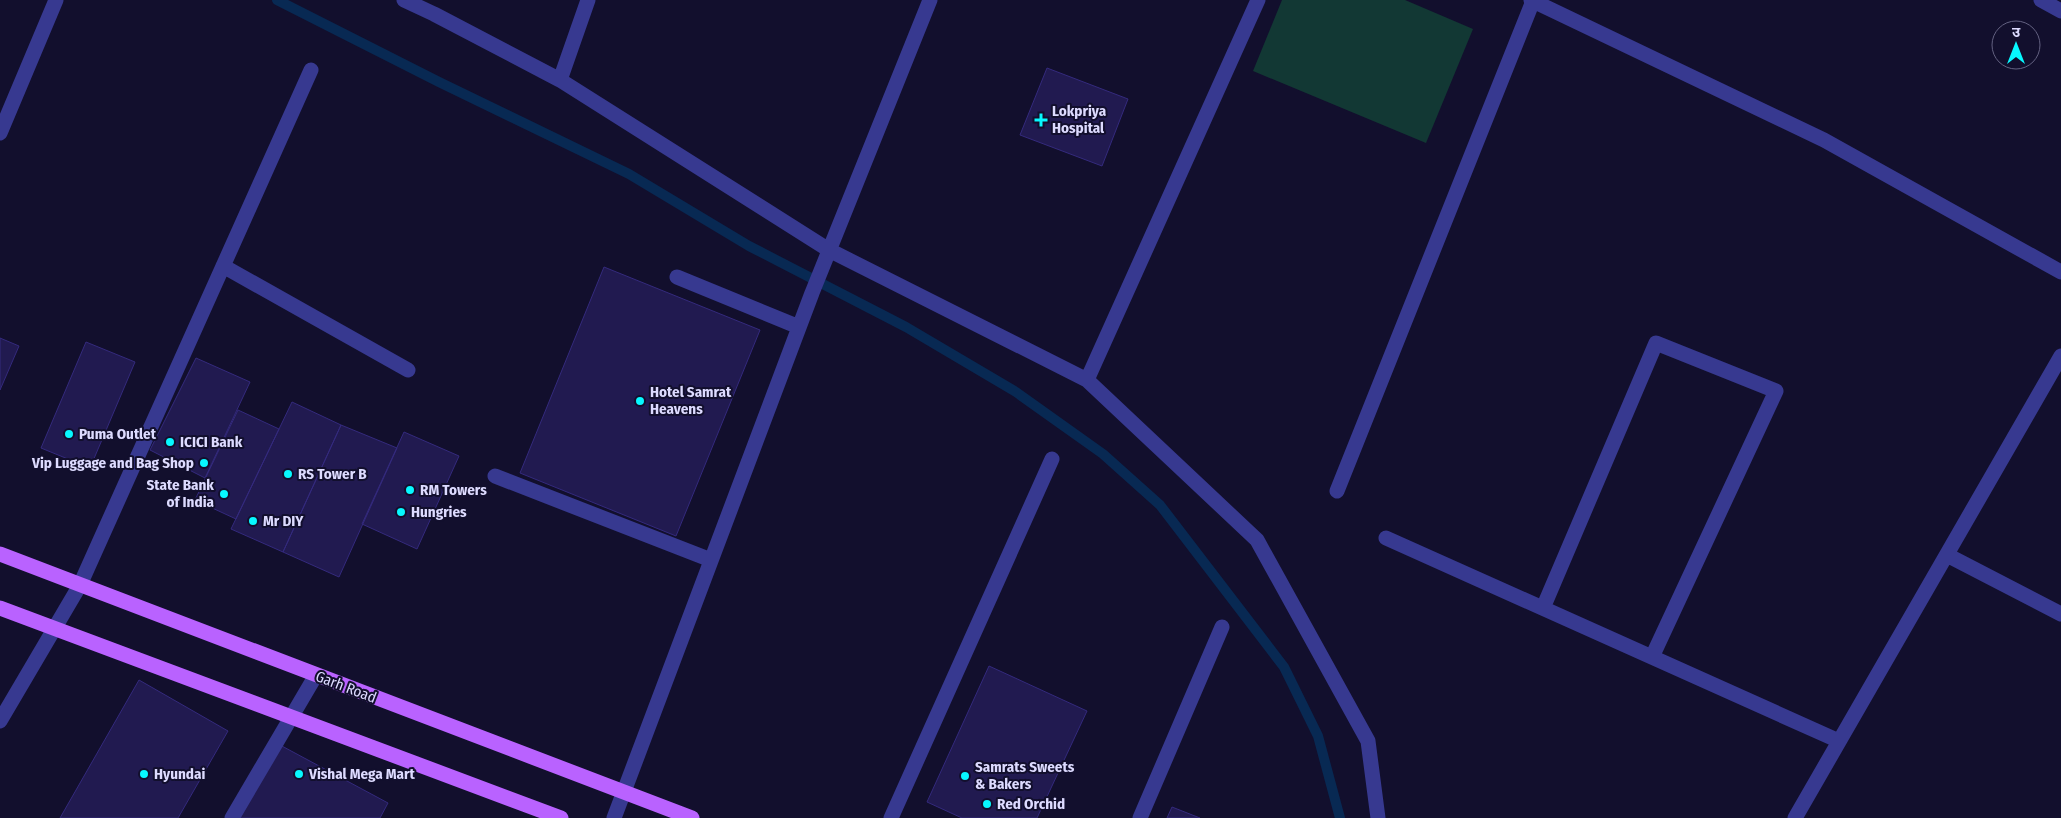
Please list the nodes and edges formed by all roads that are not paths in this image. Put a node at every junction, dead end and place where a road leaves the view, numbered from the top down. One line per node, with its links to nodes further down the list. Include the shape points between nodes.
1 (56, 0): 11 (street)
2 (404, 0): 10 (street)
3 (588, 0): 10 (street)
4 (930, 0): 12 (street)
5 (1258, 0): 19 (street)
6 (2041, 0): 8 (street)
7 (1532, 1): 14 (street, via 1824,140); 22 (street)
8 (2061, 11)
9 (311, 70): 13 (street)
10 (560, 80): 12 (street)
11 (0, 133)
12 (829, 250): 16 (street); 19 (street)
13 (223, 266): 18 (street); 27 (street)
14 (2061, 272)
15 (677, 277): 16 (street)
16 (799, 327): 26 (street)
17 (2061, 356): 25 (street)
18 (408, 370)
19 (1087, 380): 45 (street, via 1257,540 1368,740)
20 (1052, 459): 43 (street)
21 (495, 476): 26 (street)
22 (1336, 491)
23 (1386, 538): 29 (street)
24 (0, 554): 27 (main road, Garh Road)
25 (1947, 554): 30 (street); 37 (street)
26 (711, 560): 38 (street)
27 (80, 585): 31 (street); 34 (main road, Garh Road)
28 (0, 608): 31 (main road)
29 (1543, 608): 33 (street); 33 (street, via 1656,344 1776,391)
30 (2061, 614)
31 (55, 627): 35 (main road); 36 (street)
32 (1222, 627): 44 (street)
33 (1652, 657): 37 (street)
34 (316, 676): 35 (street); 38 (main road, Garh Road)
35 (292, 717): 39 (street); 40 (main road)
36 (0, 721)
37 (1839, 740): 46 (street)
38 (624, 793): 41 (street); 42 (main road, Garh Road)
39 (232, 818)
40 (562, 818)
41 (614, 818)
42 (692, 818)
43 (891, 818)
44 (1140, 818)
45 (1378, 818)
46 (1795, 818)

